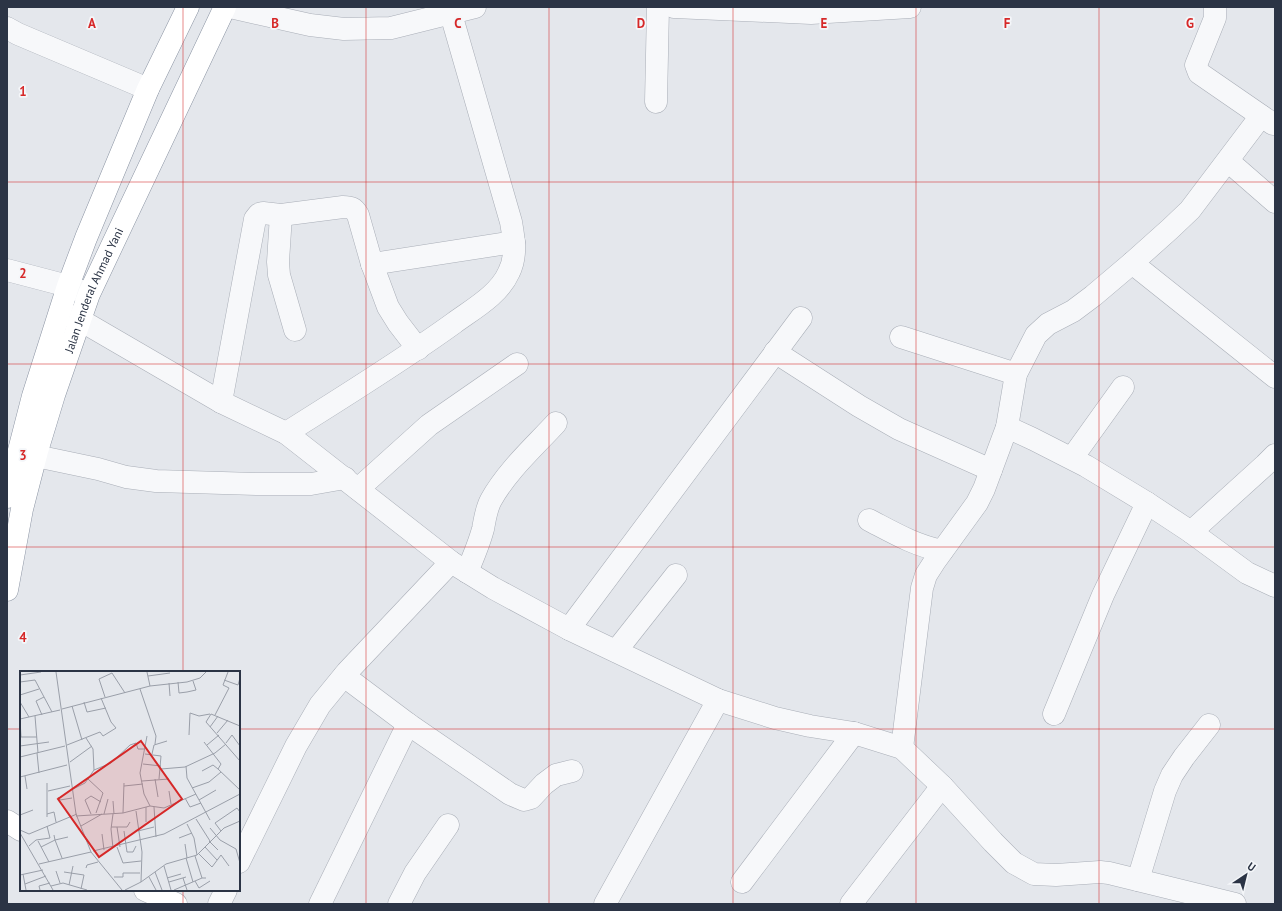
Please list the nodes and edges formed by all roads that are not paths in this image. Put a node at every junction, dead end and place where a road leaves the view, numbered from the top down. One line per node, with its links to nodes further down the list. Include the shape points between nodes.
1 (188, 7): 11 (main road, Jalan Jenderal Ahmad Yani)
2 (225, 7): 13 (main road, Jalan Jenderal Ahmad Yani)
3 (230, 7): 9 (street, via 310,25 344,29 391,28)
4 (475, 7): 9 (street)
5 (658, 7): 12 (street)
6 (674, 7): 7 (street, via 811,13)
7 (910, 7)
8 (1215, 7): 14 (street, via 1215,18 1196,65 1199,73)
9 (451, 14): 18 (street, via 511,222)
10 (7, 28): 11 (street)
11 (145, 99): 13 (main road); 22 (main road, Jalan Jenderal Ahmad Yani)
12 (656, 102)
13 (171, 120): 23 (main road, Jalan Jenderal Ahmad Yani)
14 (1268, 120): 15 (street)
15 (1228, 161): 16 (street); 19 (street, via 1190,210)
16 (1275, 202)
17 (281, 215): 20 (street, via 352,208 358,215); 27 (street, via 279,275); 35 (street, via 263,213 255,219)
18 (514, 242): 20 (street); 29 (street, via 514,257 509,273 500,287)
19 (1132, 263): 32 (street, via 1073,311 1048,324 1036,335); 33 (street)
20 (372, 264): 29 (street, via 392,315)
21 (7, 270): 22 (street)
22 (68, 286): 23 (street); 24 (main road, Jalan Jenderal Ahmad Yani)
23 (89, 294): 26 (main road, Jalan Jenderal Ahmad Yani)
24 (60, 312): 26 (street); 44 (main road, Jalan Jenderal Ahmad Yani, via 33,396)
25 (801, 318): 30 (street)
26 (80, 320): 35 (street); 40 (main road, Jalan Jenderal Ahmad Yani)
27 (295, 330)
28 (901, 337): 32 (street)
29 (418, 349): 38 (street)
30 (775, 352): 42 (street, via 899,429); 53 (street)
31 (517, 364): 43 (street, via 429,425)
32 (1016, 374): 37 (street)
33 (1275, 377)
34 (1123, 387): 41 (street)
35 (221, 402): 38 (street)
36 (556, 423): 49 (street, via 510,473 491,500 476,550)
37 (1007, 427): 41 (street); 42 (street)
38 (286, 433): 43 (street)
39 (1275, 455): 47 (street)
40 (36, 456): 43 (street, via 126,477 156,481); 52 (main road, Jalan Jenderal Ahmad Yani, via 22,509)
41 (1072, 458): 45 (street)
42 (991, 470): 48 (street, via 977,504)
43 (352, 484): 49 (street)
44 (7, 497)
45 (1147, 503): 47 (street); 57 (street, via 1104,595)
46 (869, 520): 48 (street, via 924,547)
47 (1191, 532): 51 (street, via 1248,573)
48 (942, 551): 61 (street, via 926,575 922,588)
49 (459, 567): 53 (street, via 483,583); 55 (street)
50 (676, 575): 54 (street)
51 (1275, 586)
52 (7, 590)
53 (569, 629): 54 (street)
54 (616, 651): 56 (street)
55 (344, 676): 58 (street); 67 (street, via 320,705 296,746)
56 (718, 700): 60 (street, via 775,718); 76 (street)
57 (1054, 714)
58 (408, 724): 62 (street, via 510,794 524,800 532,798 556,775); 74 (street)
59 (1209, 724): 68 (street, via 1172,775)
60 (854, 733): 61 (street); 69 (street)
61 (902, 748): 63 (street)
62 (572, 771)
63 (942, 786): 68 (street, via 1014,863 1034,874 1100,872); 77 (street)
64 (7, 821): 66 (main road)
65 (448, 825): 75 (street, via 415,873)
66 (20, 829)
67 (240, 860)
68 (1138, 880): 78 (street)
69 (742, 882)
70 (147, 891): 72 (main road)
71 (226, 891): 73 (street)
72 (176, 904)
73 (219, 904)
74 (320, 904)
75 (399, 904)
76 (605, 904)
77 (851, 904)
78 (1235, 904)

